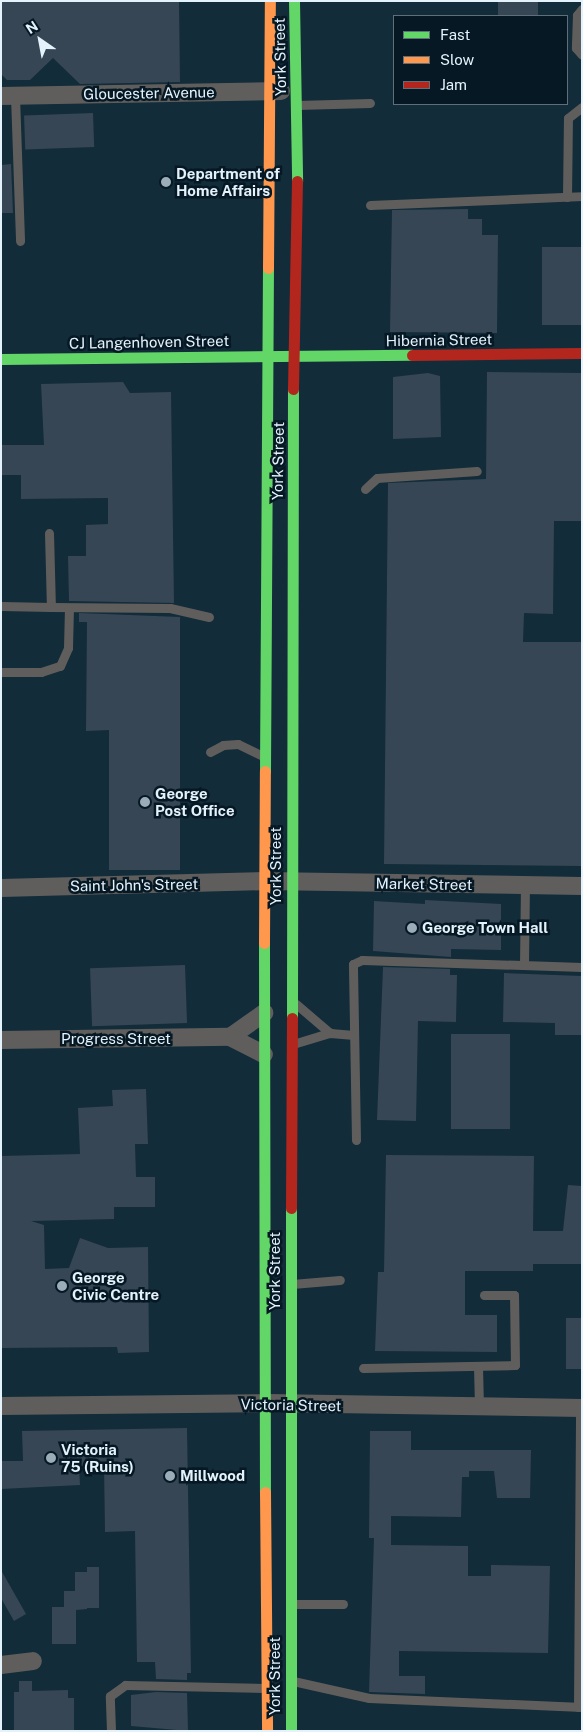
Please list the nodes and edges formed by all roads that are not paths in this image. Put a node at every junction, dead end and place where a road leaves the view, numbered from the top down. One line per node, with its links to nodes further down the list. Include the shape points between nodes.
1 (270, 1): 5 (main road, York Street)
2 (294, 1): 7 (main road, York Street)
3 (582, 9): 4 (lane, via 577,15 576,48)
4 (582, 55)
5 (270, 91): 6 (street, Gloucester Avenue); 7 (street, Gloucester Avenue); 16 (main road, York Street)
6 (8, 96): 13 (lane)
7 (296, 98): 8 (lane); 15 (main road, York Street)
8 (370, 103)
9 (582, 107): 11 (lane, via 568,118)
10 (582, 196): 11 (lane)
11 (567, 197): 12 (lane)
12 (370, 205)
13 (20, 241)
14 (582, 353): 15 (main road, Hibernia Street)
15 (296, 355): 16 (main road, CJ Langenhoven Street); 29 (main road, York Street)
16 (265, 356): 17 (main road, CJ Langenhoven Street); 27 (main road, York Street)
17 (1, 359)
18 (477, 471): 19 (lane, via 383,477)
19 (365, 489)
20 (49, 533): 22 (lane)
21 (1, 606): 22 (lane)
22 (51, 607): 23 (lane)
23 (69, 608): 24 (lane, via 170,608); 25 (lane, via 68,648 60,666 41,672)
24 (210, 617)
25 (1, 672)
26 (210, 752): 27 (lane, via 223,745 238,744)
27 (266, 757): 28 (main road, York Street)
28 (267, 881): 29 (street, Market Street); 32 (street, Saint John's Street); 36 (main road, York Street)
29 (292, 882): 30 (street, Market Street); 35 (main road, York Street)
30 (525, 886): 31 (street, Market Street); 33 (lane)
31 (582, 886)
32 (1, 888)
33 (524, 965): 34 (lane); 38 (lane, via 359,960 351,974)
34 (582, 967)
35 (292, 1001): 37 (lane); 41 (main road, York Street)
36 (264, 1013): 39 (street); 42 (main road, York Street)
37 (330, 1033): 38 (lane); 41 (lane)
38 (354, 1035): 43 (lane)
39 (230, 1037): 40 (street, Progress Street); 42 (street, Progress Street)
40 (1, 1040)
41 (291, 1044): 45 (main road, York Street)
42 (264, 1054): 49 (main road, York Street)
43 (356, 1140)
44 (340, 1280): 45 (lane)
45 (290, 1284): 50 (main road, York Street)
46 (484, 1295): 47 (lane, via 514,1294 514,1365)
47 (478, 1366): 48 (lane); 52 (lane)
48 (363, 1368)
49 (268, 1403): 50 (street, Victoria Street); 51 (street, Victoria Street); 60 (main road, York Street)
50 (290, 1405): 52 (street, Victoria Street); 54 (main road, York Street)
51 (1, 1406)
52 (479, 1407): 53 (street, Victoria Street)
53 (581, 1408): 56 (lane)
54 (290, 1604): 55 (lane); 59 (main road, York Street)
55 (343, 1604)
56 (580, 1639): 61 (lane)
57 (33, 1661): 58 (street)
58 (1, 1665)
59 (290, 1680): 61 (lane, via 369,1698); 64 (main road, York Street)
60 (266, 1688): 62 (lane, via 125,1685 110,1696); 63 (main road, York Street)
61 (580, 1707)
62 (111, 1731)
63 (266, 1731)
64 (291, 1731)

